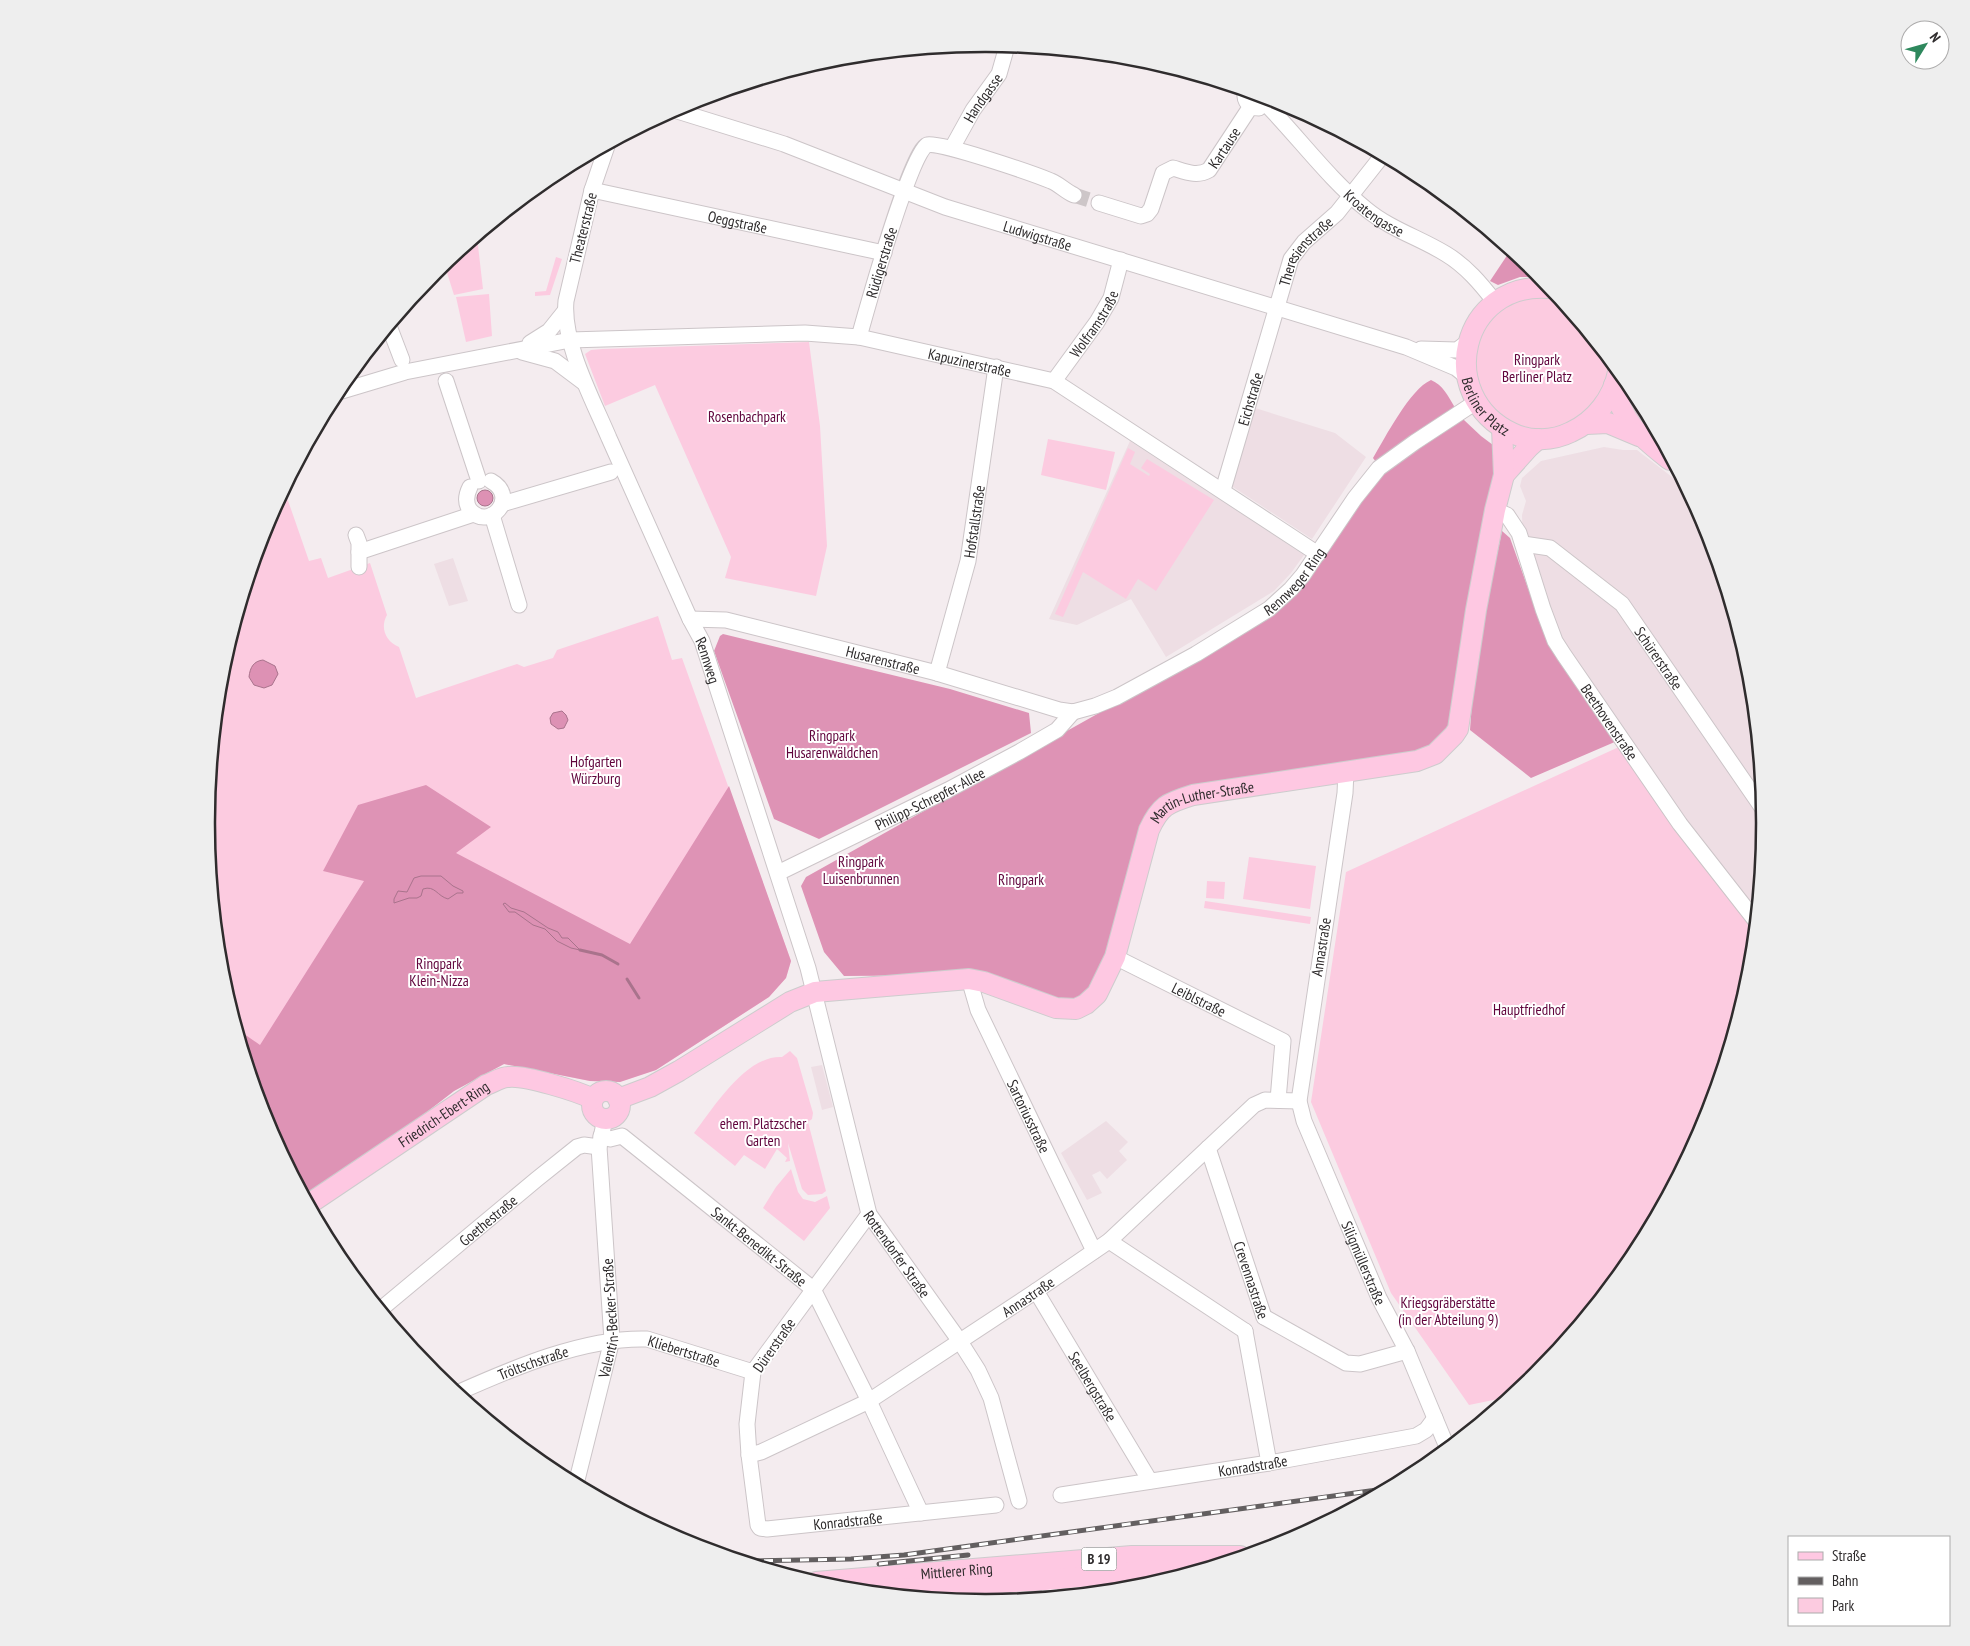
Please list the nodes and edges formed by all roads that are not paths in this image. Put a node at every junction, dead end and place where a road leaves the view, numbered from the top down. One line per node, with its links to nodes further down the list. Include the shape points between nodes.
1 (1005, 53): 7 (street, Handgasse, via 998,74)
2 (1246, 97): 14 (street, Kartause, via 1209,170 1195,174 1173,168 1163,173 1151,209 1141,216)
3 (1248, 99): 4 (street, via 1260,108)
4 (1264, 105)
5 (1275, 109): 13 (street, Kroatengasse)
6 (685, 113): 11 (street, Ludwigstraße, via 784,144)
7 (952, 148): 11 (street, via 933,144 921,149); 12 (street, via 1053,182)
8 (604, 154): 10 (street, Theaterstraße)
9 (1378, 161): 13 (street, Theresienstraße)
10 (592, 190): 15 (street, Oeggstraße); 20 (street, Theaterstraße)
11 (904, 190): 15 (street, Rüdigerstraße); 16 (street, Ludwigstraße, via 945,207)
12 (1074, 195)
13 (1352, 196): 18 (street, Kroatengasse, via 1380,220 1447,254 1467,270); 19 (street, Theresienstraße, via 1291,259)
14 (1099, 203)
15 (884, 254): 22 (street, Rüdigerstraße)
16 (1121, 260): 19 (street, Ludwigstraße); 32 (street, Wolframstraße, via 1111,298 1098,322)
17 (1537, 285): 18 (main road, Berliner Platz, via 1513,292)
18 (1495, 302): 24 (main road, Berliner Platz, via 1480,317)
19 (1277, 307): 25 (street, Ludwigstraße); 45 (street, Eichstraße)
20 (565, 311): 23 (street, Theaterstraße); 26 (street, Theaterstraße, via 549,331)
21 (392, 332): 27 (street)
22 (859, 337): 23 (street, Kapuzinerstraße, via 805,333); 28 (street, Kapuzinerstraße)
23 (570, 340): 26 (street, Kapuzinerstraße); 34 (street, Rennweg)
24 (1469, 341): 25 (street, Ludwigstraße, via 1456,350); 29 (main road, Berliner Platz)
25 (1406, 347): 29 (street, Ludwigstraße, via 1456,368)
26 (515, 350): 34 (street, via 555,361); 35 (street, via 405,372)
27 (406, 358)
28 (996, 367): 32 (street, Kapuzinerstraße); 56 (street, Hofstallstraße, via 968,561)
29 (1466, 376): 36 (main road, Berliner Platz)
30 (1615, 380): 37 (main road, Berliner Platz, via 1600,409)
31 (446, 381): 44 (street)
32 (1054, 381): 45 (street, Kapuzinerstraße)
33 (1616, 382): 39 (main road, via 1619,406)
34 (586, 384): 55 (street, Rennweg)
35 (348, 389)
36 (1476, 402): 38 (main road, Berliner Platz); 52 (street, Rennweger Ring, via 1379,468)
37 (1586, 424): 39 (main road, via 1608,423); 40 (main road, Berliner Platz, via 1567,434)
38 (1502, 428): 40 (main road, Berliner Platz, via 1516,435); 43 (main road, Martin-Luther-Straße)
39 (1641, 436): 41 (main road)
40 (1538, 439): 43 (main road, Martin-Luther-Straße)
41 (1659, 451)
42 (611, 472): 46 (street)
43 (1504, 475): 47 (main road, Martin-Luther-Straße)
44 (480, 483): 46 (street, via 501,489); 48 (street, via 467,493 468,508)
45 (1223, 490): 52 (street, Kapuzinerstraße)
46 (497, 510): 48 (street, via 480,516); 54 (street)
47 (1495, 510): 50 (street, Beethovenstraße, via 1507,515 1515,524); 58 (main road, Martin-Luther-Straße, via 1468,654 1458,728 1435,754 1417,761)
48 (474, 514): 51 (street, via 377,550)
49 (356, 534): 51 (street)
50 (1523, 544): 59 (street, Schürerstraße, via 1550,548 1622,604); 61 (street, Beethovenstraße, via 1555,641 1664,800)
51 (359, 552): 53 (street)
52 (1318, 554): 57 (street, Rennweger Ring, via 1291,589 1268,609 1147,681 1095,706)
53 (359, 567)
54 (519, 605)
55 (690, 620): 56 (street, Husarenstraße, via 726,620); 60 (street, Rennweg, via 702,640)
56 (937, 673): 57 (street, Husarenstraße)
57 (1073, 712): 60 (street, Philipp-Schrepfer-Allee, via 1057,730 1019,752)
58 (1346, 771): 62 (main road, Martin-Luther-Straße, via 1193,795 1161,809 1148,830); 68 (street, Annastraße)
59 (1755, 797)
60 (778, 873): 64 (street, Rennweg)
61 (1750, 913)
62 (1115, 957): 63 (main road, Martin-Luther-Straße, via 1097,994 1076,1009 1056,1008); 67 (street, Leiblstraße, via 1283,1041)
63 (969, 979): 64 (main road, Martin-Luther-Straße); 74 (street, Sartoriusstraße, via 978,1010)
64 (814, 992): 66 (main road, via 790,1002 679,1072); 72 (street, Rottendorfer Straße)
65 (593, 1099): 66 (main road, via 606,1091); 69 (main road, via 593,1112); 71 (main road, Friedrich-Ebert-Ring, via 529,1079 508,1076 486,1085)
66 (618, 1099): 69 (main road, via 617,1113 610,1118)
67 (1278, 1100): 68 (street, Annastraße); 70 (street, Annastraße, via 1265,1100 1254,1105)
68 (1299, 1101): 82 (street, Siligmüllerstraße, via 1304,1121 1376,1289)
69 (602, 1134): 75 (street, Sankt-Benedikt-Straße, via 610,1139 622,1136); 77 (street, Goethestraße, via 577,1147); 80 (street, Valentin-Becker-Straße)
70 (1208, 1148): 73 (street, Annastraße); 78 (street, Crevennastraße)
71 (314, 1201)
72 (869, 1214): 75 (street, Dürerstraße); 81 (street, Rottendorfer Straße)
73 (1108, 1241): 74 (street, Annastraße); 79 (street)
74 (1094, 1251): 76 (street, Annastraße)
75 (813, 1289): 83 (street, Dürerstraße); 85 (street, Sankt-Benedikt-Straße)
76 (1036, 1292): 81 (street, Annastraße); 91 (street, Seelbergstraße)
77 (386, 1306)
78 (1264, 1317): 79 (street, Crevennastraße); 82 (street, via 1346,1363 1360,1364)
79 (1245, 1331): 89 (street, Crevennastraße)
80 (612, 1340): 83 (street, Kliebertstraße, via 647,1339); 84 (street, Tröltschstraße, via 549,1356); 90 (street, Valentin-Becker-Straße)
81 (959, 1340): 85 (street, Annastraße); 93 (street, Rottendorfer Straße, via 991,1398)
82 (1407, 1351): 86 (street, Siligmüllerstraße)
83 (753, 1372): 88 (street, Dürerstraße, via 747,1424)
84 (464, 1390)
85 (869, 1401): 88 (street, Annastraße); 95 (street, Sankt-Benedikt-Straße)
86 (1434, 1418): 87 (street, Siligmüllerstraße); 89 (street, Konradstraße, via 1426,1430 1416,1436)
87 (1444, 1441)
88 (749, 1455): 96 (street, Dürerstraße)
89 (1269, 1463): 91 (street, Konradstraße)
90 (578, 1477)
91 (1150, 1481): 92 (street, Konradstraße)
92 (1061, 1495)
93 (1019, 1501)
94 (996, 1505): 95 (street, Konradstraße)
95 (920, 1513): 96 (street, Konradstraße)
96 (760, 1528)
97 (1223, 1556): 100 (main road, B 19, via 1160,1555)
98 (1172, 1570): 99 (main road, B 19)
99 (1086, 1576): 100 (main road, B 19); 102 (street)
100 (1045, 1580): 101 (main road, Mittlerer Ring / B 19); 103 (main road, Mittlerer Ring / B 19)
101 (851, 1582)
102 (1079, 1588)
103 (903, 1589)

